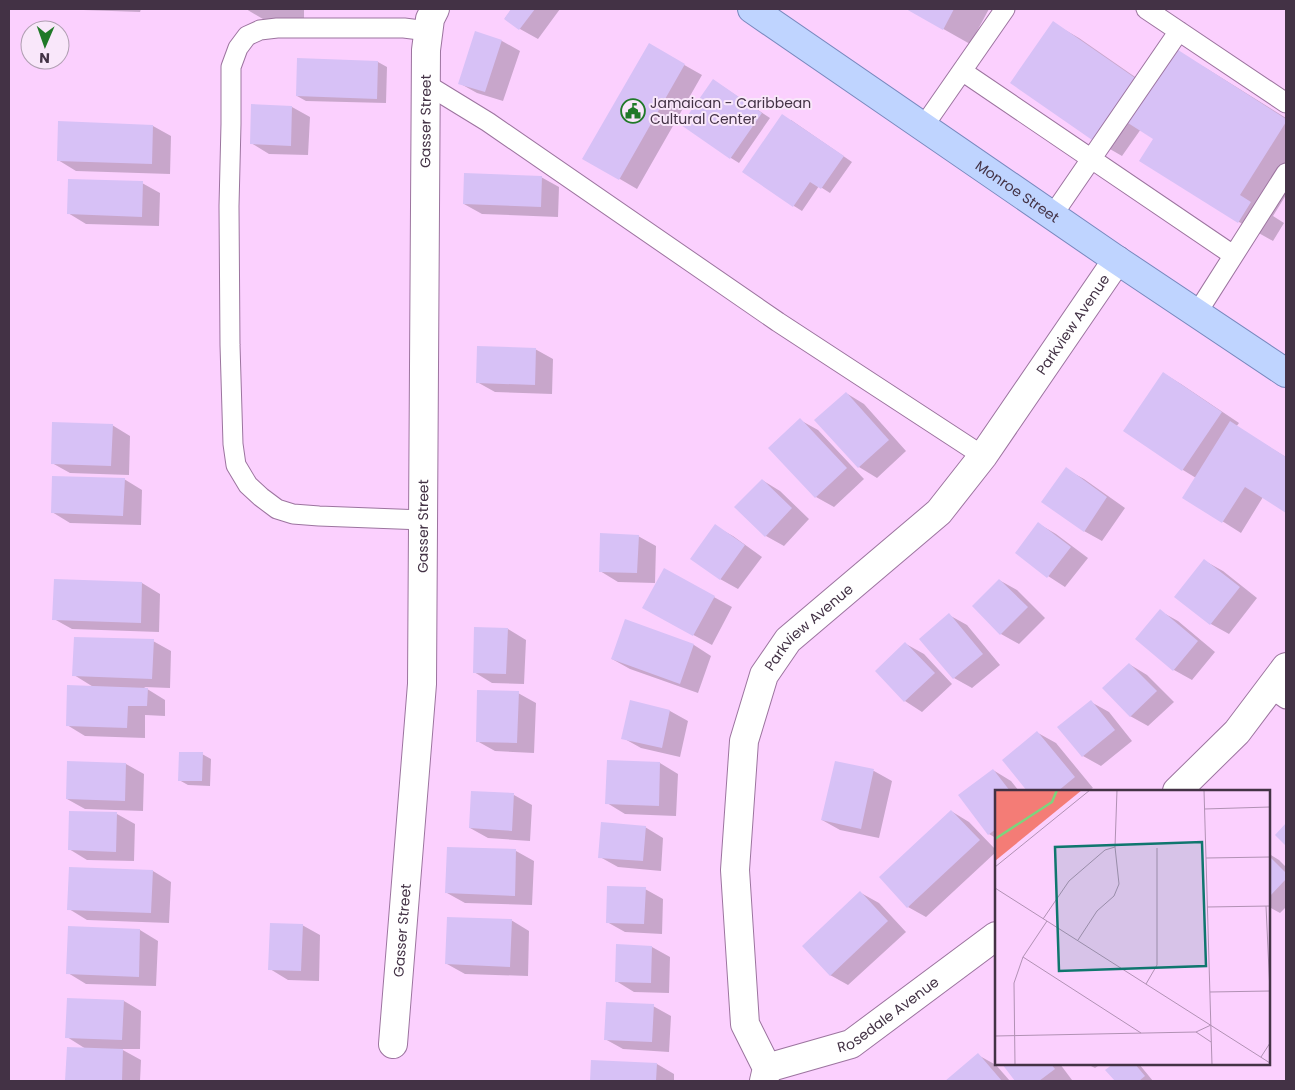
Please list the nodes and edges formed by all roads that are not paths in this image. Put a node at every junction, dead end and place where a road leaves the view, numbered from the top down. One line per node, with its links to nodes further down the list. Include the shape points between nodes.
1 (752, 9): 9 (main road, Monroe Street)
2 (1005, 9): 6 (lane)
3 (1146, 9): 5 (lane)
4 (432, 20): 7 (street, Gasser Street, via 426,50); 18 (lane, via 404,28 260,30 247,36 231,67 230,345 236,465 248,485 276,509 319,516)
5 (1179, 31): 8 (lane); 10 (lane)
6 (962, 70): 9 (lane); 10 (lane)
7 (426, 84): 17 (lane, via 488,122 778,322); 18 (street, Gasser Street)
8 (1286, 103)
9 (924, 127): 12 (main road, Monroe Street)
10 (1091, 159): 12 (lane); 13 (lane)
11 (1286, 173): 13 (lane)
12 (1052, 216): 14 (main road, Monroe Street)
13 (1233, 255): 15 (lane)
14 (1117, 260): 15 (main road, Monroe Street); 17 (street, Parkview Avenue)
15 (1197, 313): 16 (main road, Monroe Street)
16 (1286, 373)
17 (983, 456): 23 (street, Parkview Avenue, via 939,512 788,640 764,675 744,741 735,870 745,1024)
18 (423, 520): 22 (street, Gasser Street, via 422,684)
19 (1281, 684): 20 (street)
20 (1178, 790)
21 (995, 937): 23 (street, Rosedale Avenue, via 851,1044)
22 (393, 1044)
23 (765, 1075)

